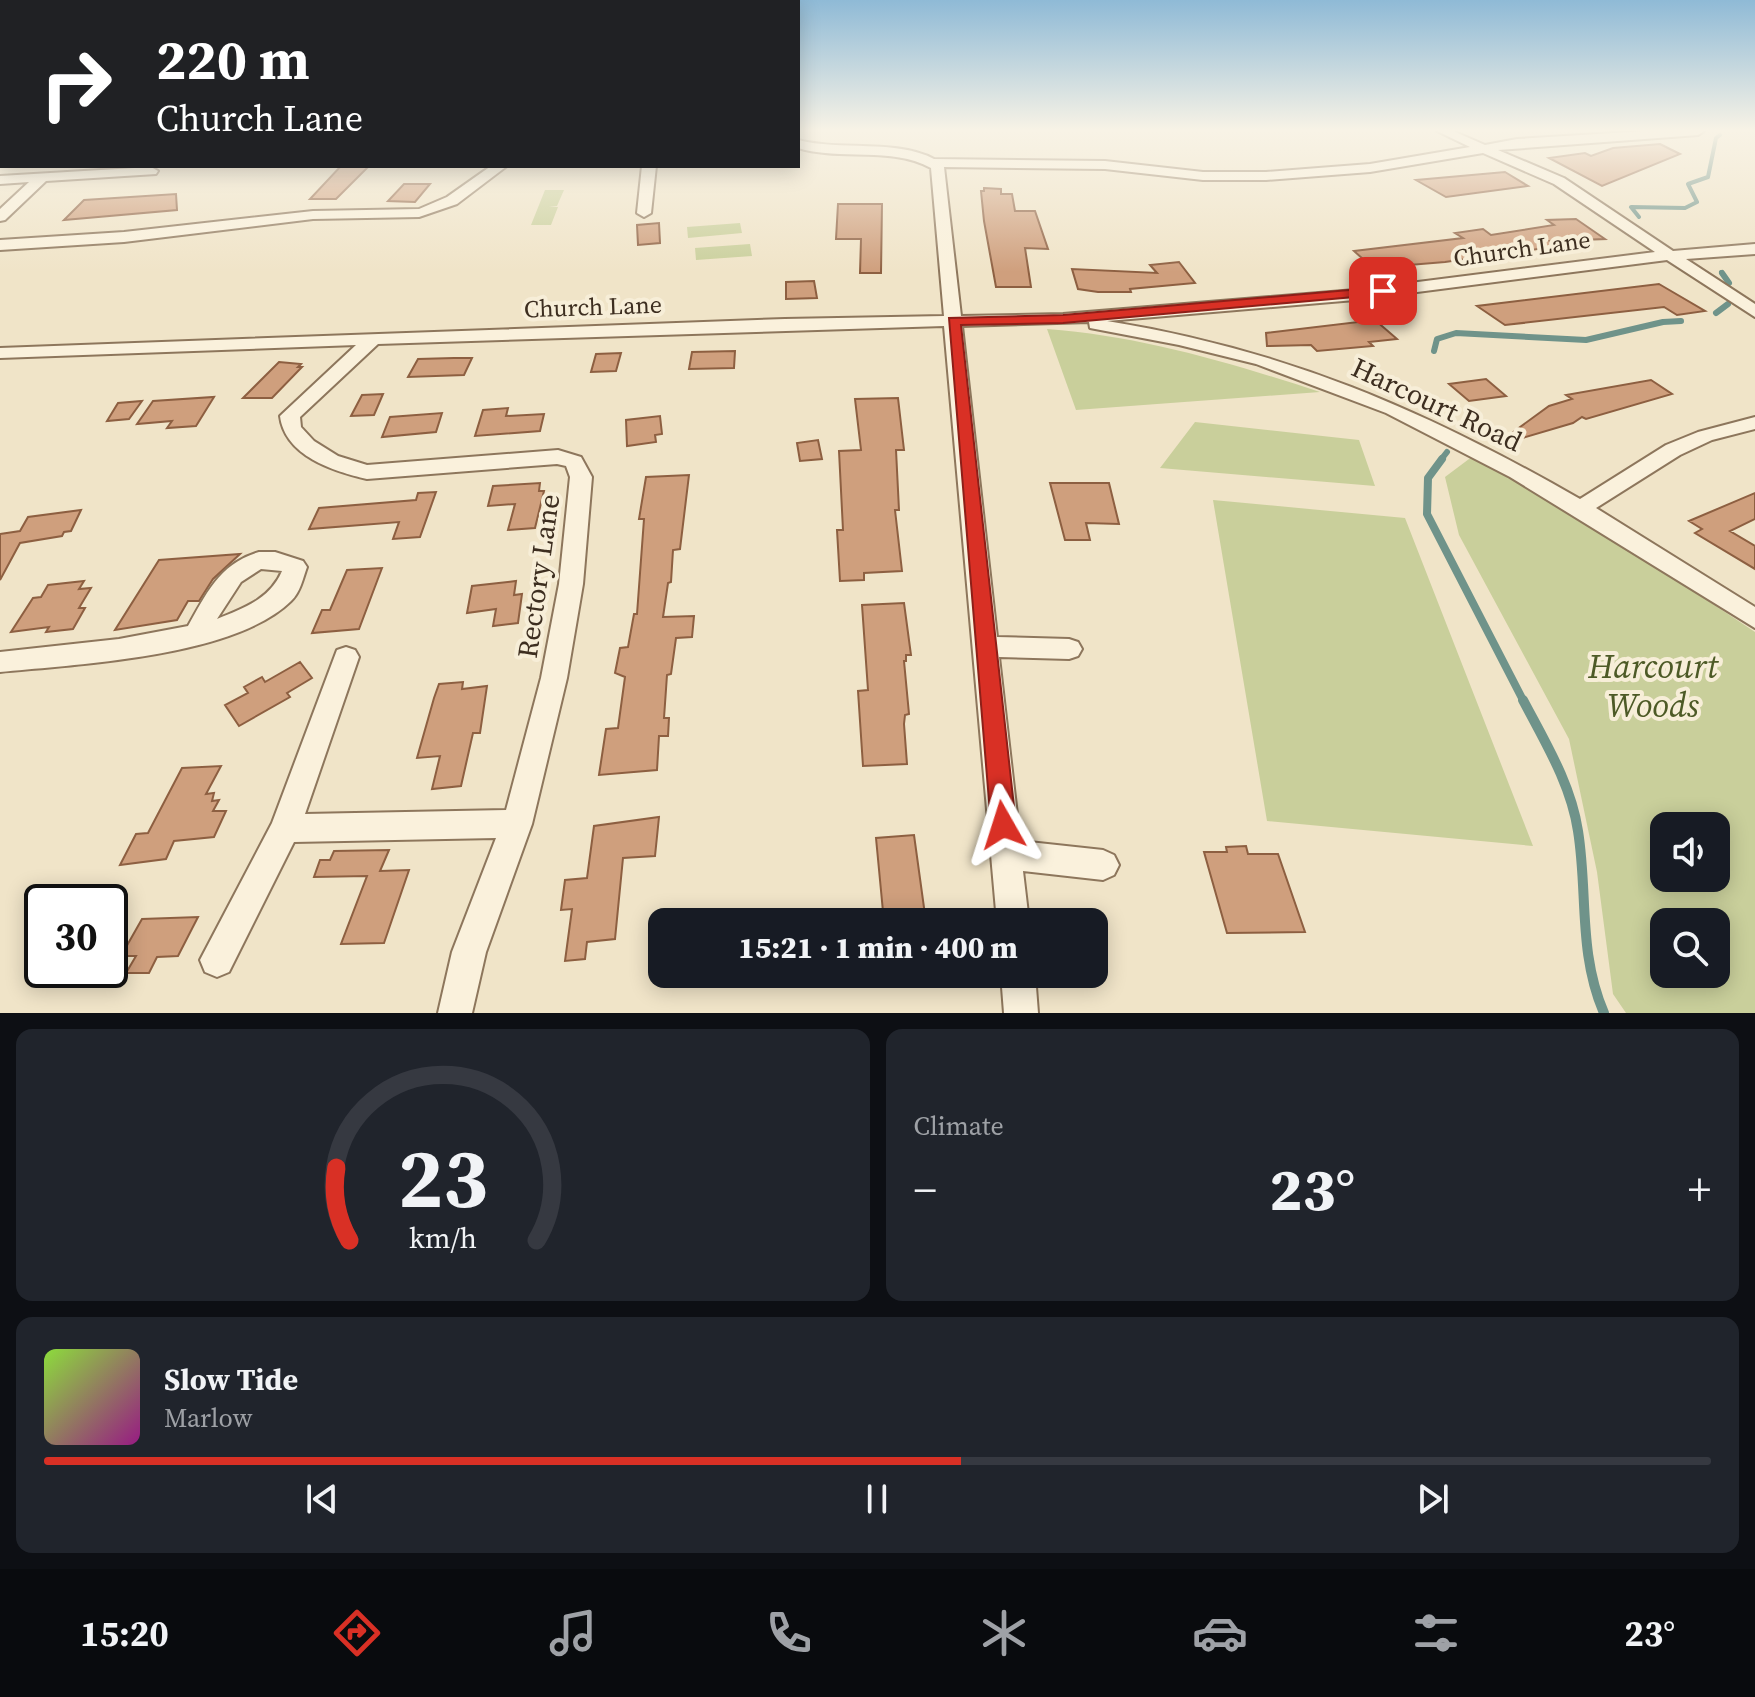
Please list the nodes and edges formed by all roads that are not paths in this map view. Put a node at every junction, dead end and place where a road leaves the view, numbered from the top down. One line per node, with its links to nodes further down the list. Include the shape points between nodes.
1 (52, 178): 6 (street)
2 (483, 178): 10 (street, via 436,210 419,213 313,215)
3 (648, 178): 8 (street)
4 (939, 178): 16 (street)
5 (1553, 178): 12 (street)
6 (41, 179): 7 (street); 9 (street)
7 (0, 180)
8 (644, 213)
9 (0, 217)
10 (0, 245)
11 (1755, 249): 12 (street, Church Lane)
12 (1671, 254): 13 (street, Church Lane, via 1355,295); 14 (street)
13 (1188, 308): 15 (street, Church Lane); 18 (street, via 1172,324)
14 (1755, 312)
15 (1063, 319): 16 (street, Church Lane); 18 (street, Harcourt Road)
16 (954, 321): 17 (street, Church Lane); 24 (street)
17 (373, 339): 19 (street, Church Lane); 28 (street, Rectory Lane, via 290,416 292,432 319,453 367,472 558,457 574,462 581,477 560,647)
18 (1189, 341): 21 (street, Harcourt Road, via 1265,361 1395,410)
19 (0, 353)
20 (1755, 423): 21 (street, via 1673,450)
21 (1581, 508): 22 (street, Harcourt Road)
22 (1755, 619)
23 (196, 635): 27 (street)
24 (986, 647): 25 (street); 30 (street)
25 (1069, 649)
26 (346, 657): 29 (street)
27 (0, 662)
28 (517, 824): 29 (street); 35 (street, Rectory Lane, via 469,952)
29 (285, 828): 33 (street)
30 (1006, 854): 31 (street); 32 (street)
31 (1103, 865)
32 (1012, 908)
33 (217, 960)
34 (1019, 988): 36 (street)
35 (455, 1013)
36 (1021, 1013)

